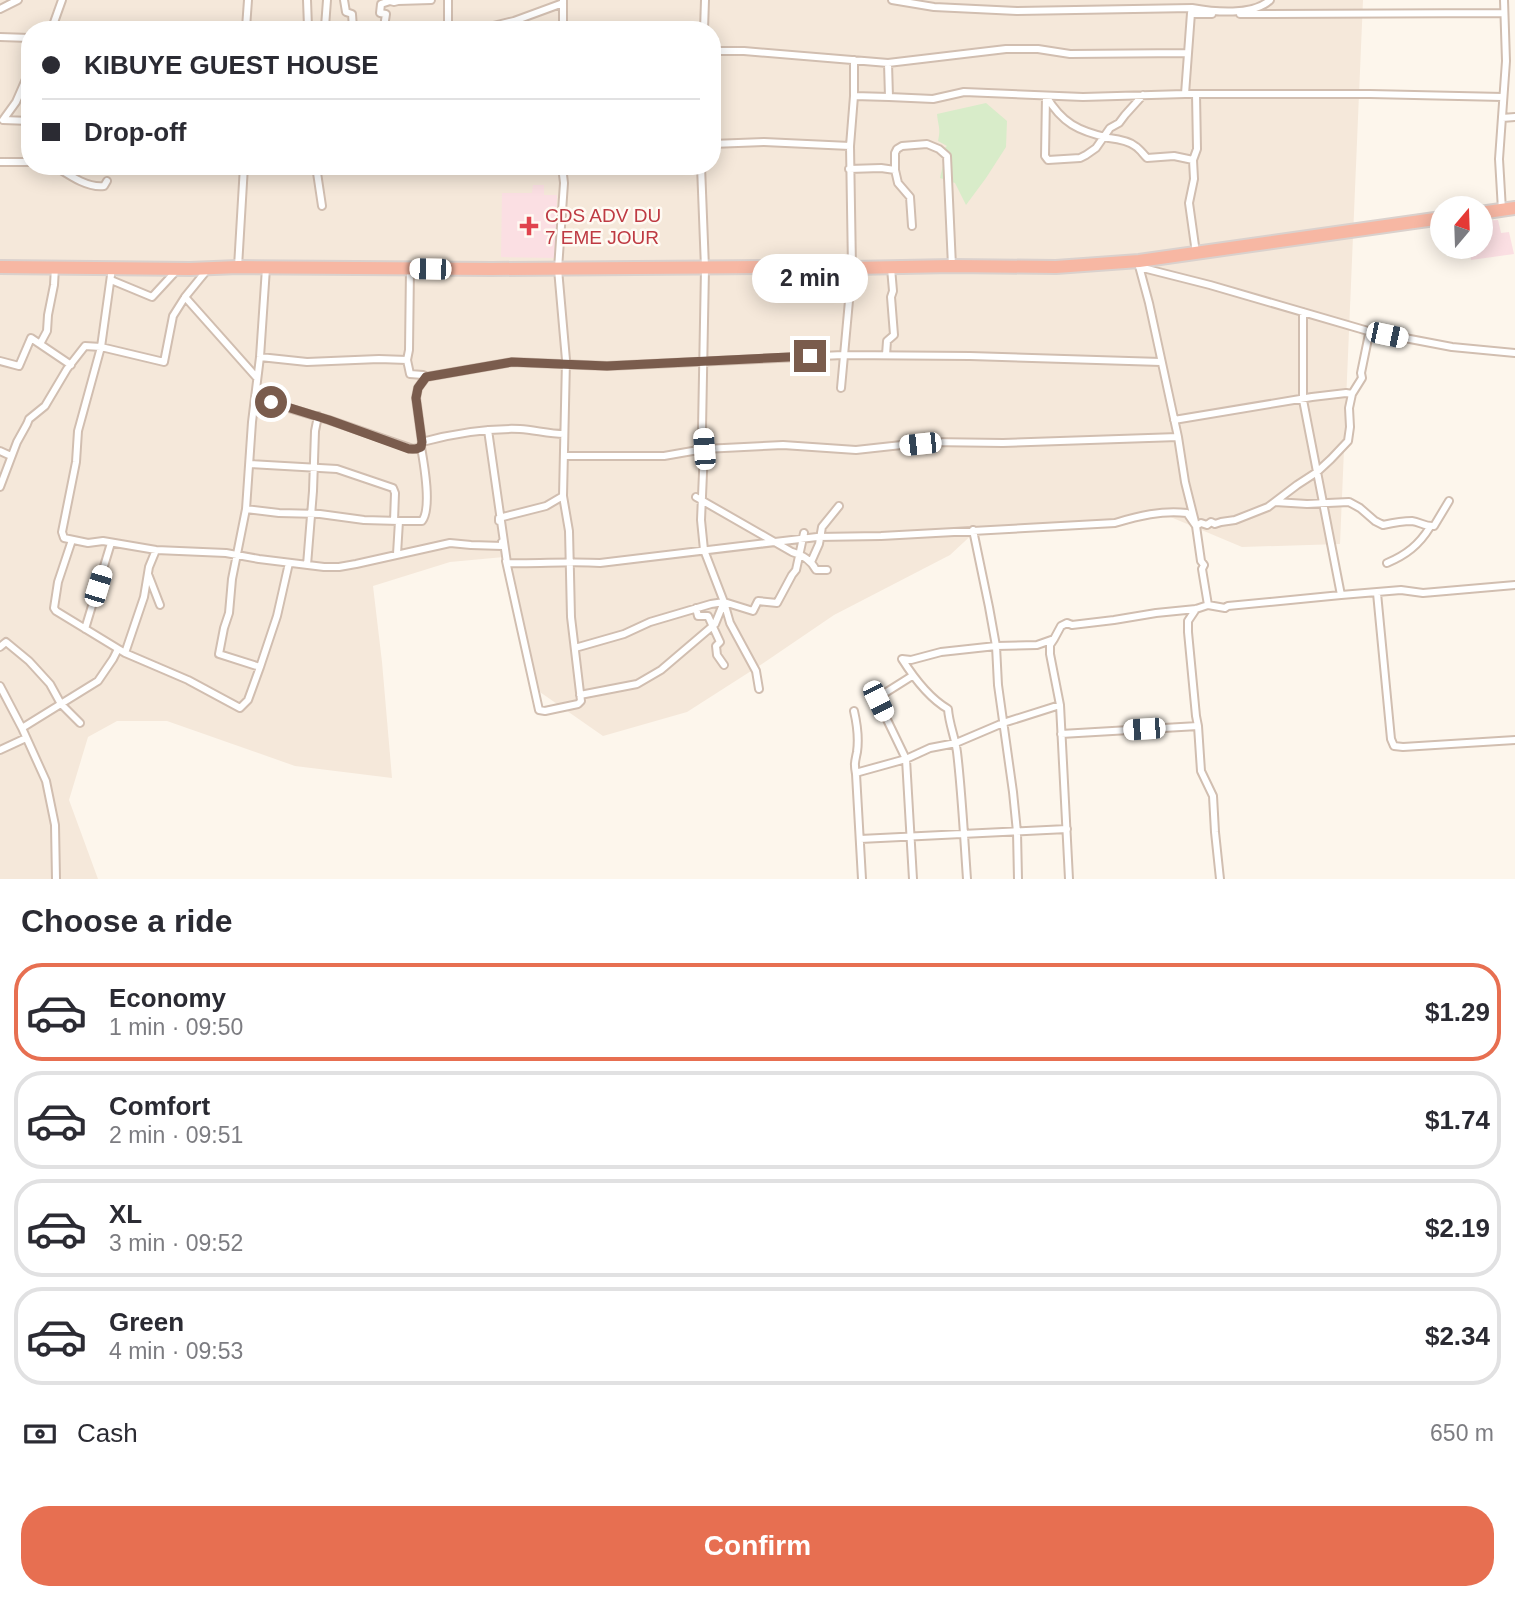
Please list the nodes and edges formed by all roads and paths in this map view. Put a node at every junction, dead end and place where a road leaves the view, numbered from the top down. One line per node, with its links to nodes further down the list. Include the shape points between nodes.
1 (18, 0): 14 (street)
2 (62, 0): 17 (street)
3 (248, 0): 18 (street)
4 (307, 0): 19 (street)
5 (327, 0): 20 (street)
6 (344, 0): 21 (street)
7 (431, 0): 22 (street, via 381,4)
8 (448, 0): 23 (street)
9 (705, 0): 26 (street)
10 (892, 0): 15 (street, via 1017,11)
11 (1270, 0): 15 (street, via 1254,9)
12 (1504, 0): 16 (street)
13 (563, 1): 24 (street); 25 (street)
14 (0, 9)
15 (1191, 11): 16 (street); 30 (street)
16 (1504, 13): 33 (street)
17 (54, 21)
18 (246, 21)
19 (308, 21)
20 (325, 21)
21 (352, 21)
22 (385, 21)
23 (449, 21)
24 (514, 21)
25 (563, 21)
26 (704, 21)
27 (0, 37): 28 (street)
28 (21, 38)
29 (721, 51): 32 (street)
30 (1188, 53): 34 (street, via 1070,54 1014,49); 36 (street)
31 (1515, 54): 33 (street)
32 (854, 60): 34 (street); 39 (street)
33 (1506, 61): 42 (street)
34 (888, 63): 41 (street)
35 (21, 91): 45 (street)
36 (1185, 94): 37 (street); 38 (street)
37 (1196, 94): 42 (street); 50 (street)
38 (1143, 95): 40 (street); 47 (street)
39 (854, 96): 41 (street); 49 (street)
40 (1046, 96): 41 (street, via 964,92 933,99); 47 (street, via 1057,113 1076,128); 47 (street, via 1048,160 1080,158)
41 (889, 97)
42 (1503, 97): 44 (street)
43 (1515, 117): 44 (street)
44 (1502, 118): 62 (street, via 1499,159)
45 (1, 120): 46 (street)
46 (21, 121)
47 (1104, 137): 50 (street, via 1134,144 1147,158)
48 (721, 144): 49 (street)
49 (849, 146): 53 (street)
50 (1193, 160): 65 (street, via 1189,203)
51 (0, 162): 52 (street)
52 (21, 162)
53 (849, 169): 54 (street); 75 (street)
54 (895, 170): 64 (street, via 898,183 910,197); 67 (street, via 895,153 902,146 927,144 945,152)
55 (70, 175): 60 (street, via 99,187)
56 (243, 175): 70 (street)
57 (318, 175): 61 (street)
58 (563, 175): 78 (street)
59 (701, 175): 74 (street)
60 (107, 181)
61 (322, 206)
62 (1509, 209)
63 (1430, 220): 65 (highway)
64 (912, 226)
65 (1196, 253): 66 (highway)
66 (1139, 264): 67 (highway); 81 (street); 92 (street)
67 (951, 266): 76 (highway)
68 (0, 267): 69 (highway)
69 (55, 267): 79 (highway); 83 (street, via 47,331)
70 (238, 267): 71 (highway); 72 (highway)
71 (208, 268): 77 (highway); 80 (street)
72 (266, 268): 73 (highway); 88 (street)
73 (410, 268): 78 (highway); 89 (street)
74 (705, 268): 75 (highway); 78 (highway); 91 (street)
75 (852, 268): 76 (highway); 86 (street)
76 (891, 268): 87 (street, via 894,335 887,341)
77 (178, 269): 79 (highway); 79 (street, via 152,298)
78 (558, 270): 94 (street)
79 (111, 274): 84 (street)
80 (186, 297): 84 (street, via 173,316 164,362); 97 (street)
81 (1303, 312): 82 (street); 102 (street)
82 (1368, 331): 85 (street); 100 (street, via 1362,378)
83 (40, 344): 90 (street, via 31,338 19,366); 93 (street)
84 (101, 347): 93 (street, via 85,346); 132 (street, via 78,431 62,532)
85 (1515, 353)
86 (843, 355): 87 (street); 91 (street); 98 (street)
87 (886, 355): 92 (street)
88 (260, 357): 89 (street, via 330,362); 97 (street)
89 (407, 360): 95 (street)
90 (0, 361)
91 (704, 361): 94 (street); 109 (street)
92 (1161, 362): 104 (street)
93 (71, 365): 111 (street, via 45,406 29,419)
94 (566, 365): 96 (street, via 512,362); 106 (street)
95 (410, 374): 96 (street); 99 (street)
96 (426, 377): 99 (street)
97 (257, 378): 101 (street)
98 (841, 388)
99 (416, 393): 108 (street)
100 (1352, 394): 102 (street); 115 (street, via 1348,441)
101 (255, 398): 103 (street); 113 (street)
102 (1303, 400): 104 (street); 115 (street)
103 (318, 416): 108 (street, via 409,449); 114 (street)
104 (1174, 420): 107 (street)
105 (488, 430): 106 (street); 108 (street); 125 (street)
106 (564, 434): 112 (street)
107 (1178, 437): 109 (street, via 929,442 856,450 783,445); 127 (street)
108 (421, 444): 126 (street, via 425,518)
109 (704, 449): 112 (street, via 664,456); 118 (street)
110 (0, 451): 111 (street)
111 (11, 456): 116 (street)
112 (564, 456): 117 (street)
113 (250, 464): 114 (street); 123 (street)
114 (313, 467): 124 (street); 126 (street, via 337,469 393,488)
115 (1317, 472): 120 (street); 121 (street)
116 (0, 486)
117 (564, 496): 125 (street, via 546,506); 141 (street)
118 (699, 498): 133 (street); 137 (street)
119 (1449, 501): 128 (street)
120 (1275, 502): 121 (street); 127 (street, via 1235,520)
121 (1323, 503): 128 (street, via 1349,502 1383,525 1412,522); 151 (street)
122 (839, 506): 131 (street, via 822,527)
123 (246, 509): 124 (street); 140 (street)
124 (311, 514): 126 (street); 146 (street)
125 (499, 518): 135 (street); 144 (street)
126 (397, 521): 138 (street)
127 (1196, 526): 129 (street, via 1187,513 1176,512 1115,523); 154 (street)
128 (1430, 527): 145 (street, via 1409,552)
129 (973, 530): 131 (street); 160 (street)
130 (804, 535): 131 (street); 133 (street); 139 (street)
131 (820, 537): 142 (street)
132 (72, 540): 134 (street); 158 (street, via 54,608)
133 (773, 541): 137 (street); 139 (street)
134 (111, 543): 136 (street); 158 (street)
135 (503, 547): 138 (street, via 450,543); 144 (street)
136 (156, 550): 140 (street); 148 (street)
137 (704, 550): 141 (street, via 600,563); 152 (street)
138 (397, 554): 146 (street, via 339,567)
139 (800, 554): 142 (street); 152 (street, via 777,603 758,601 753,611)
140 (237, 556): 143 (street); 166 (street, via 219,654)
141 (570, 561): 144 (street); 162 (street)
142 (811, 562): 147 (street, via 816,570)
143 (289, 563): 146 (street); 166 (street)
144 (507, 563): 170 (street, via 538,709 578,704)
145 (1387, 563)
146 (307, 565)
147 (827, 570)
148 (148, 572): 153 (street); 164 (street)
149 (1515, 585): 150 (street)
150 (1377, 593): 151 (street); 180 (street, via 1394,746)
151 (1341, 594): 154 (street, via 1225,608)
152 (724, 602): 155 (street); 157 (street); 169 (street, via 756,671)
153 (160, 605)
154 (1208, 605): 156 (street)
155 (696, 608): 157 (street, via 698,616 708,616); 162 (street)
156 (1196, 609): 159 (street, via 1067,623 1060,626); 176 (street, via 1188,621 1188,632)
157 (713, 626): 165 (street, via 719,642 717,655); 170 (street, via 637,684)
158 (85, 629): 163 (street)
159 (1054, 639): 160 (street, via 1037,645); 172 (street, via 1050,653)
160 (996, 646): 167 (street, via 902,659); 175 (street)
161 (0, 647): 171 (street, via 6,642 23,656 50,684)
162 (575, 648): 170 (street)
163 (118, 649): 164 (street); 171 (street, via 98,681)
164 (125, 653): 166 (street, via 240,708 248,700)
165 (724, 665)
166 (260, 667)
167 (912, 676): 181 (street, via 948,709); 183 (street, via 878,701)
168 (0, 686): 177 (street)
169 (759, 689)
170 (580, 695)
171 (61, 704): 174 (street); 177 (street)
172 (1059, 705): 175 (street); 178 (street)
173 (854, 711): 184 (street)
174 (80, 723)
175 (1003, 723): 181 (street); 186 (street)
176 (1198, 726): 178 (street); 196 (street, via 1201,771 1213,796)
177 (22, 728): 179 (street)
178 (1061, 734): 185 (street)
179 (26, 738): 182 (street); 190 (street, via 51,804 56,832)
180 (1515, 740)
181 (956, 743): 183 (street, via 930,748); 187 (street)
182 (0, 750)
183 (906, 760): 184 (street); 188 (street)
184 (856, 774): 189 (street)
185 (1067, 829): 186 (street); 195 (street)
186 (1017, 832): 187 (street); 194 (street)
187 (964, 833): 188 (street); 193 (street)
188 (911, 836): 189 (street); 192 (street)
189 (860, 839): 191 (street)
190 (55, 879)
191 (862, 879)
192 (913, 879)
193 (967, 879)
194 (1018, 879)
195 (1069, 879)
196 (1220, 879)

